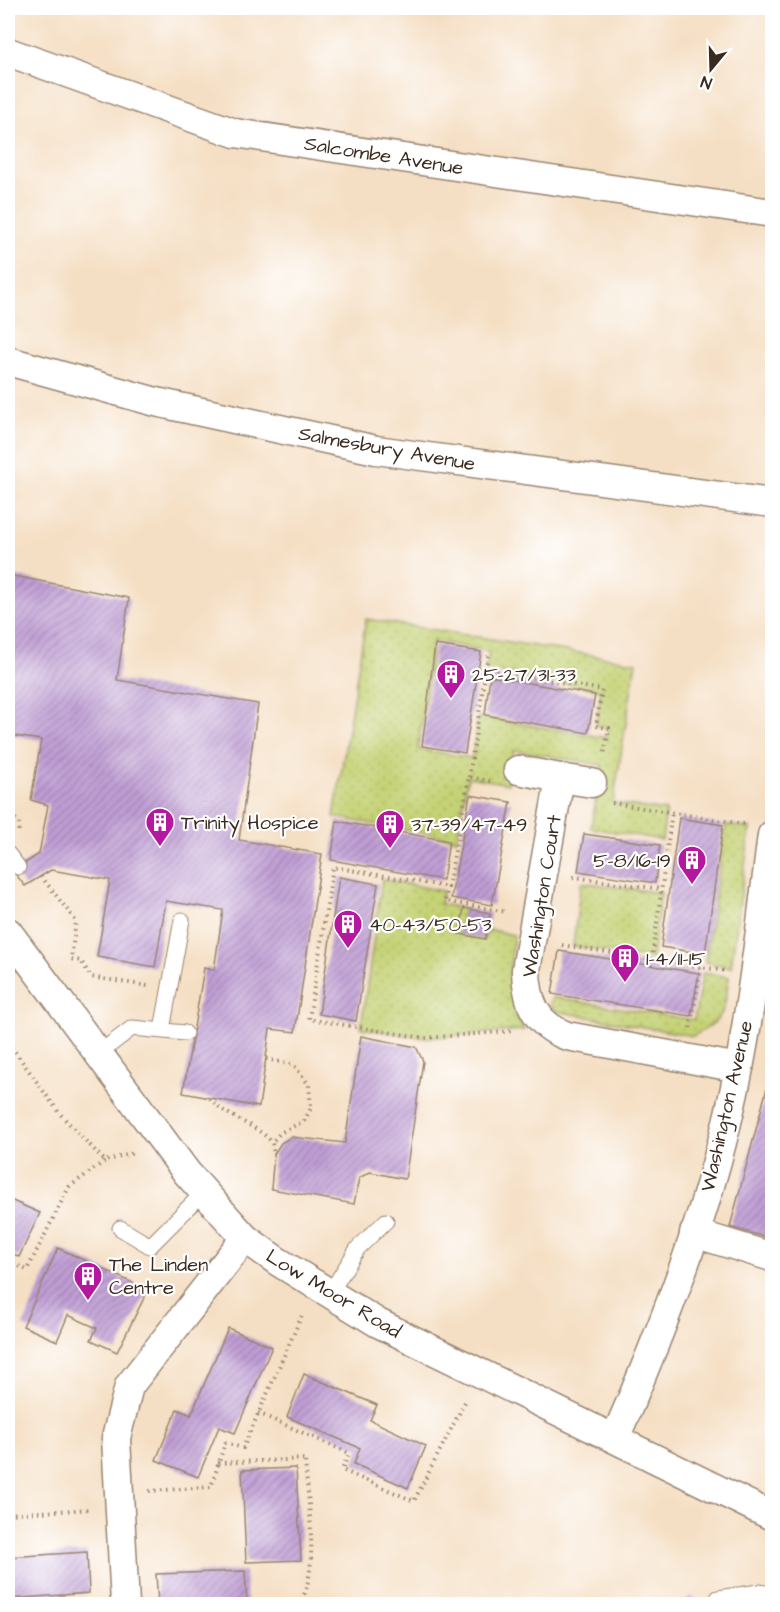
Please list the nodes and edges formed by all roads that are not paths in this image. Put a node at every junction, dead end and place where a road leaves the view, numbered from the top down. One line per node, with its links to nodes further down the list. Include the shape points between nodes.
1 (8, 52): 2 (street, Salcombe Avenue, via 235,133)
2 (772, 213)
3 (8, 361): 4 (street, Salmesbury Avenue, via 156,402 376,450)
4 (772, 503)
5 (508, 776): 6 (street)
6 (560, 777): 7 (street); 16 (street, Washington Court, via 526,970 527,993 533,1009 542,1023 567,1036)
7 (599, 783)
8 (762, 830): 16 (street, Washington Avenue)
9 (8, 854): 10 (lane)
10 (18, 867)
11 (182, 920): 13 (lane)
12 (8, 932): 15 (street, Low Moor Road)
13 (162, 1030): 14 (lane); 15 (lane, via 132,1028)
14 (185, 1033)
15 (98, 1054): 17 (street, Low Moor Road)
16 (739, 1068): 20 (street, Washington Avenue, via 724,1135)
17 (204, 1192): 19 (lane, via 150,1246); 21 (street, Low Moor Road)
18 (386, 1221): 23 (lane)
19 (120, 1228)
20 (694, 1233): 22 (street); 24 (street, Washington Avenue, via 657,1342)
21 (245, 1238): 23 (street, Low Moor Road); 28 (street, via 129,1386 116,1438)
22 (772, 1257)
23 (323, 1289): 24 (street, Low Moor Road, via 378,1323)
24 (615, 1438): 25 (street, Low Moor Road)
25 (772, 1516)
26 (772, 1594): 27 (lane)
27 (718, 1598)
28 (125, 1605)

